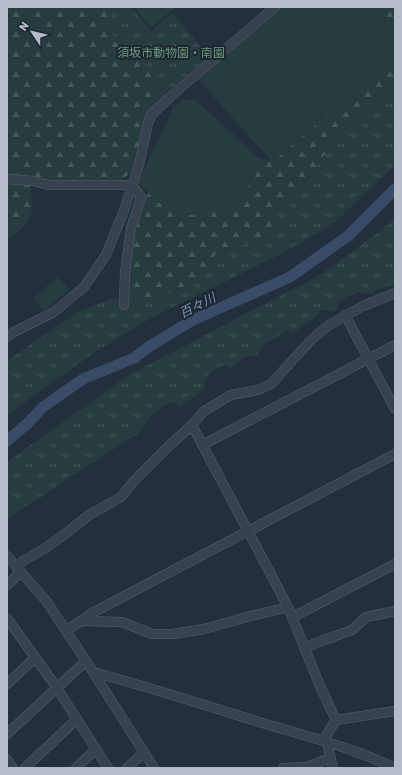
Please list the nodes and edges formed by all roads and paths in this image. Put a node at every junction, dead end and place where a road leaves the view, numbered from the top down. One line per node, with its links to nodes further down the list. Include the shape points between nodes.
1 (274, 7): 3 (street, via 152,114)
2 (7, 179): 3 (street, via 48,185)
3 (132, 185): 5 (street, via 141,197 131,228); 7 (street, via 106,254 84,287 54,312)
4 (395, 293): 6 (street)
5 (124, 305)
6 (345, 315): 9 (street); 11 (street, via 312,339 271,384 258,390 231,395 204,411)
7 (7, 337)
8 (395, 345): 9 (street)
9 (368, 359): 10 (street); 12 (street)
10 (395, 409)
11 (192, 425): 12 (street); 17 (street, via 121,497 89,515 44,549 23,561)
12 (202, 445): 14 (street)
13 (395, 454): 14 (street)
14 (248, 530): 19 (street); 23 (street)
15 (7, 556): 17 (street)
16 (395, 564): 21 (street)
17 (19, 570): 18 (street); 25 (street, via 47,602)
18 (7, 585)
19 (288, 607): 21 (street); 23 (street, via 204,630 173,634 152,634 122,622)
20 (395, 611): 27 (street, via 366,617 352,630)
21 (293, 617): 27 (street)
22 (7, 618): 24 (street)
23 (80, 621): 25 (street)
24 (14, 628): 26 (street); 28 (street)
25 (66, 631): 29 (street)
26 (7, 635)
27 (305, 647): 35 (street)
28 (35, 658): 31 (street); 32 (street)
29 (86, 661): 30 (street); 32 (street)
30 (93, 672): 37 (street); 39 (street)
31 (7, 684)
32 (56, 688): 34 (street); 36 (street)
33 (395, 711): 35 (street)
34 (77, 719): 38 (street); 43 (street)
35 (336, 720): 37 (street)
36 (7, 734)
37 (325, 742): 40 (street); 51 (street)
38 (96, 749): 44 (street); 45 (street)
39 (144, 752): 46 (street); 47 (street)
40 (330, 758): 49 (street); 50 (street)
41 (7, 759): 42 (street)
42 (13, 768)
43 (25, 768)
44 (76, 768)
45 (108, 768)
46 (127, 768)
47 (154, 768)
48 (283, 768): 49 (street)
49 (308, 768)
50 (333, 768)
51 (395, 768)

